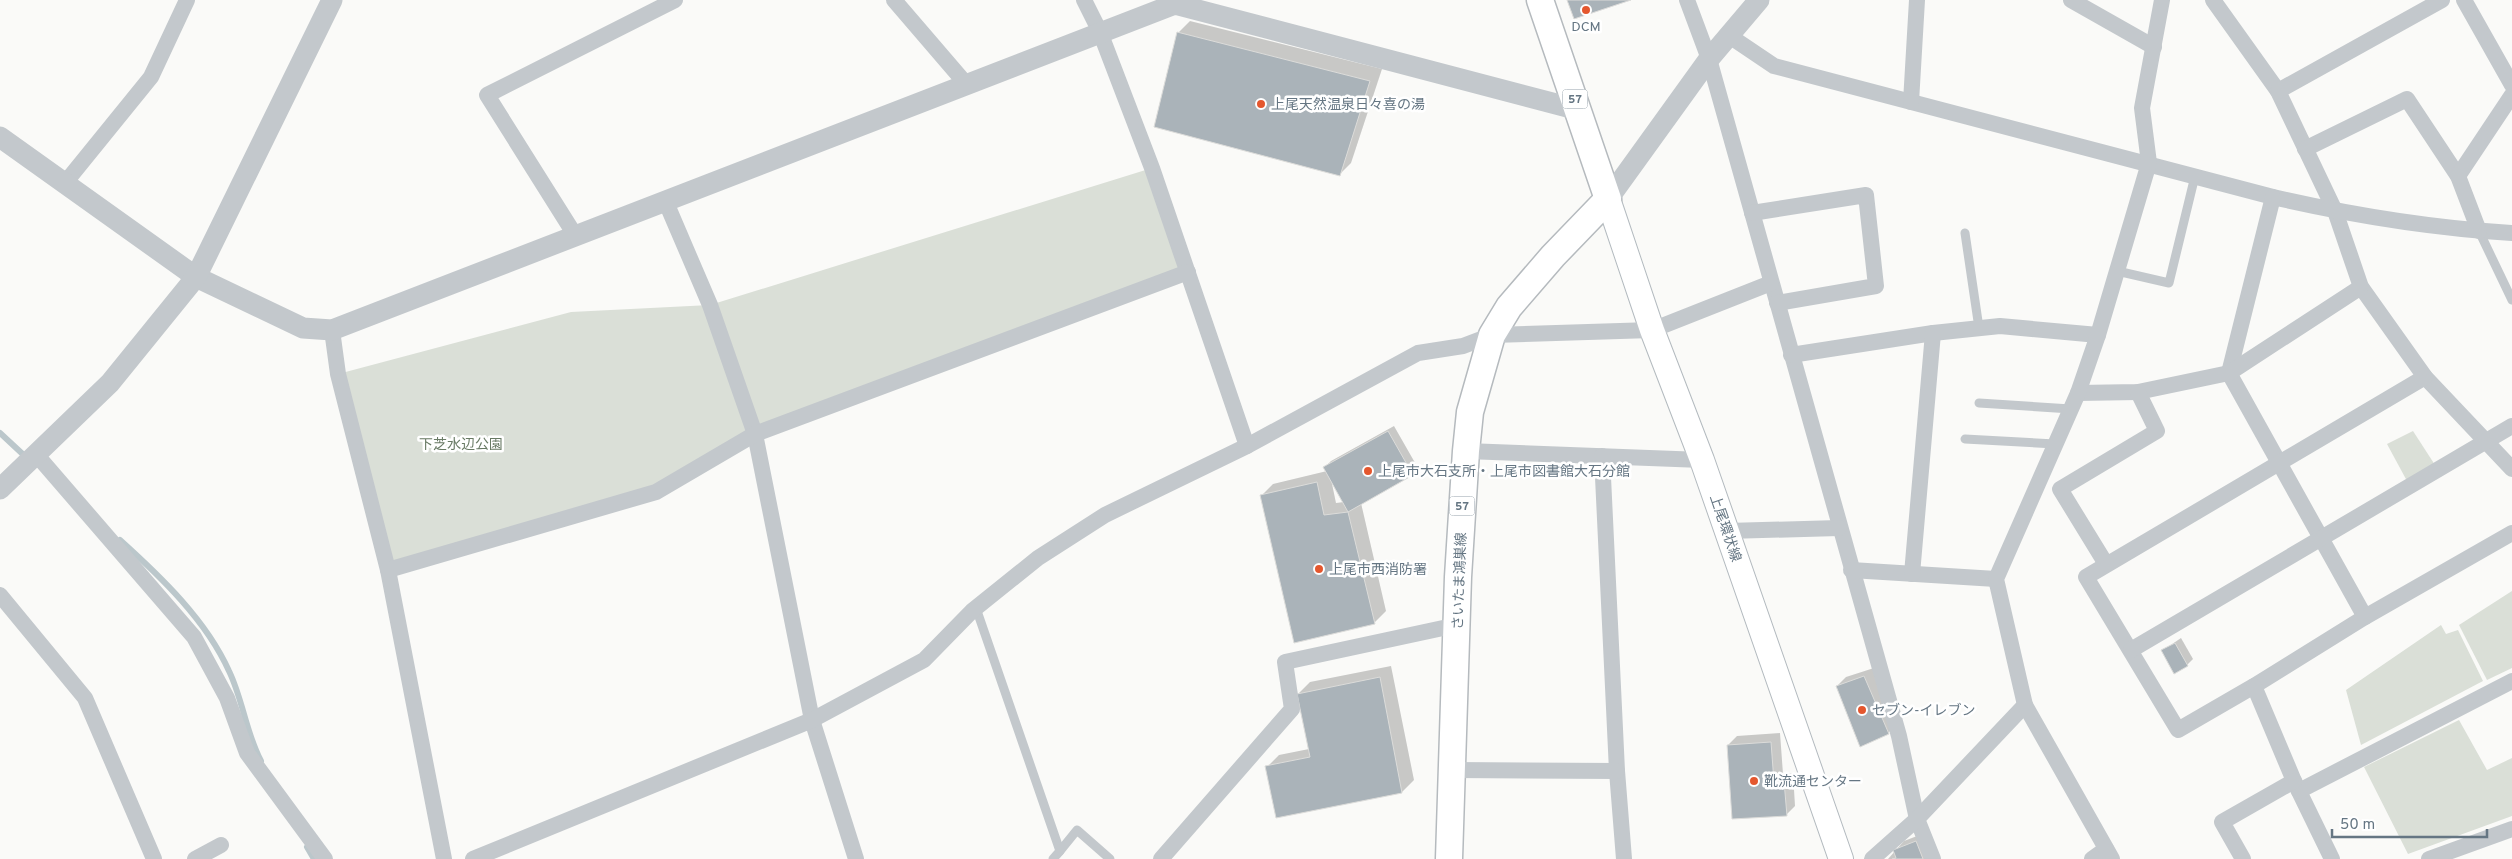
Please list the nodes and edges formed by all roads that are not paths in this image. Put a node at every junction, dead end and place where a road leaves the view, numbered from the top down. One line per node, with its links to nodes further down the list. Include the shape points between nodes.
1 (187, 0): 31 (street, via 151,77)
2 (332, 0): 43 (street)
3 (675, 0): 40 (street, via 487,95)
4 (894, 0): 20 (street)
5 (1084, 0): 16 (street)
6 (1540, 0): 25 (main road, 57)
7 (1687, 0): 19 (street)
8 (1759, 0): 17 (street)
9 (1917, 0): 24 (street)
10 (2071, 0): 18 (street)
11 (2162, 0): 18 (street)
12 (2214, 0): 22 (street)
13 (2442, 0): 22 (street)
14 (2464, 0): 21 (street)
15 (1174, 2): 16 (street); 25 (street)
16 (1100, 32): 20 (street); 42 (street)
17 (1728, 34): 19 (street); 24 (street, via 1774,66)
18 (2154, 47): 28 (street, via 2142,108)
19 (1709, 59): 33 (street); 36 (street)
20 (967, 85): 34 (street)
21 (2512, 85)
22 (2278, 91): 27 (street)
23 (2512, 95): 30 (street)
24 (1911, 102): 28 (street)
25 (1579, 110): 33 (main road, 57)
26 (0, 136): 31 (street)
27 (2305, 149): 30 (street, via 2407,99); 35 (street)
28 (2149, 163): 29 (street); 41 (street)
29 (2195, 176): 32 (street); 41 (lane, via 2169,283)
30 (2458, 176): 37 (street)
31 (65, 183): 43 (street)
32 (2273, 197): 35 (street); 55 (street)
33 (1608, 199): 50 (main road, 上尾環状線); 52 (main road, さいたま鴻巣線 / 57, via 1509,307)
34 (665, 200): 40 (street); 62 (street, via 710,305)
35 (2335, 211): 37 (street); 45 (street)
36 (1752, 213): 44 (street); 47 (street, via 1866,195 1876,286)
37 (2479, 231): 39 (street); 46 (lane)
38 (1965, 233): 48 (lane)
39 (2512, 233)
40 (575, 235): 49 (street)
41 (2117, 271): 53 (street)
42 (1188, 272): 62 (street); 66 (street)
43 (196, 277): 49 (street, via 303,328); 68 (street, via 110,383)
44 (1771, 283): 47 (street); 50 (street)
45 (2361, 287): 55 (street); 56 (street)
46 (2512, 300)
47 (1777, 302): 54 (street)
48 (1979, 328): 51 (street); 53 (street, via 2000,326)
49 (332, 330): 79 (street, via 338,374)
50 (1652, 330): 52 (street); 70 (main road, 上尾環状線)
51 (1933, 333): 54 (street); 81 (street)
52 (1492, 336): 66 (street, via 1463,346 1418,353); 67 (main road, さいたま鴻巣線 / 57, via 1470,412)
53 (2098, 336): 58 (street)
54 (1791, 355): 74 (street)
55 (2229, 373): 57 (street); 71 (street)
56 (2425, 377): 64 (street); 71 (street)
57 (2138, 392): 58 (street); 78 (street, via 2158,431 2060,489)
58 (2078, 393): 60 (street)
59 (1979, 403): 60 (lane)
60 (2071, 409): 65 (street)
61 (2512, 426): 64 (street)
62 (755, 434): 79 (street, via 656,492); 91 (street)
63 (1965, 439): 65 (lane)
64 (2485, 443): 72 (street); 77 (street)
65 (2056, 444): 82 (street)
66 (1247, 446): 84 (street, via 1105,515 1038,558)
67 (1466, 451): 69 (street); 86 (main road, さいたま鴻巣線 / 57)
68 (35, 453): 73 (street); 102 (street, via 194,637 226,698 247,753)
69 (1602, 456): 70 (street); 93 (street)
70 (1702, 460): 75 (main road, 上尾環状線)
71 (2278, 462): 77 (street); 78 (street)
72 (2512, 469)
73 (0, 489)
74 (1839, 528): 75 (street); 80 (street)
75 (1727, 531): 111 (main road, 上尾環状線)
76 (2512, 532): 85 (street)
77 (2322, 540): 85 (street); 87 (street)
78 (2106, 564): 87 (street, via 2086,577)
79 (388, 570): 103 (street)
80 (1851, 570): 81 (street); 95 (street, via 1900,736)
81 (1912, 574): 82 (street)
82 (1996, 579): 90 (street)
83 (0, 595): 100 (street, via 85,698)
84 (976, 608): 91 (street, via 924,660); 98 (lane)
85 (2365, 617): 89 (street)
86 (1457, 625): 92 (main road, さいたま鴻巣線 / 57); 108 (street, via 1285,662 1292,709)
87 (2131, 650): 89 (street, via 2178,730)
88 (2512, 680): 94 (street)
89 (2254, 686): 94 (street)
90 (2025, 704): 95 (street); 99 (street)
91 (812, 720): 104 (street); 105 (street)
92 (1454, 770): 93 (street); 109 (main road, さいたま鴻巣線 / 57)
93 (1617, 771): 110 (street)
94 (2296, 786): 115 (street, via 2222,822); 116 (street)
95 (1917, 819): 112 (street); 113 (street)
96 (2512, 829): 117 (street)
97 (221, 845): 101 (street)
98 (1060, 851): 106 (lane); 107 (lane, via 1077,830)
99 (2109, 854): 114 (street)
100 (154, 859)
101 (195, 859)
102 (325, 859)
103 (444, 859)
104 (473, 859)
105 (856, 859)
106 (1053, 859)
107 (1110, 859)
108 (1161, 859)
109 (1449, 859)
110 (1624, 859)
111 (1841, 859)
112 (1872, 859)
113 (1933, 859)
114 (2092, 859)
115 (2243, 859)
116 (2332, 859)
117 (2429, 859)

